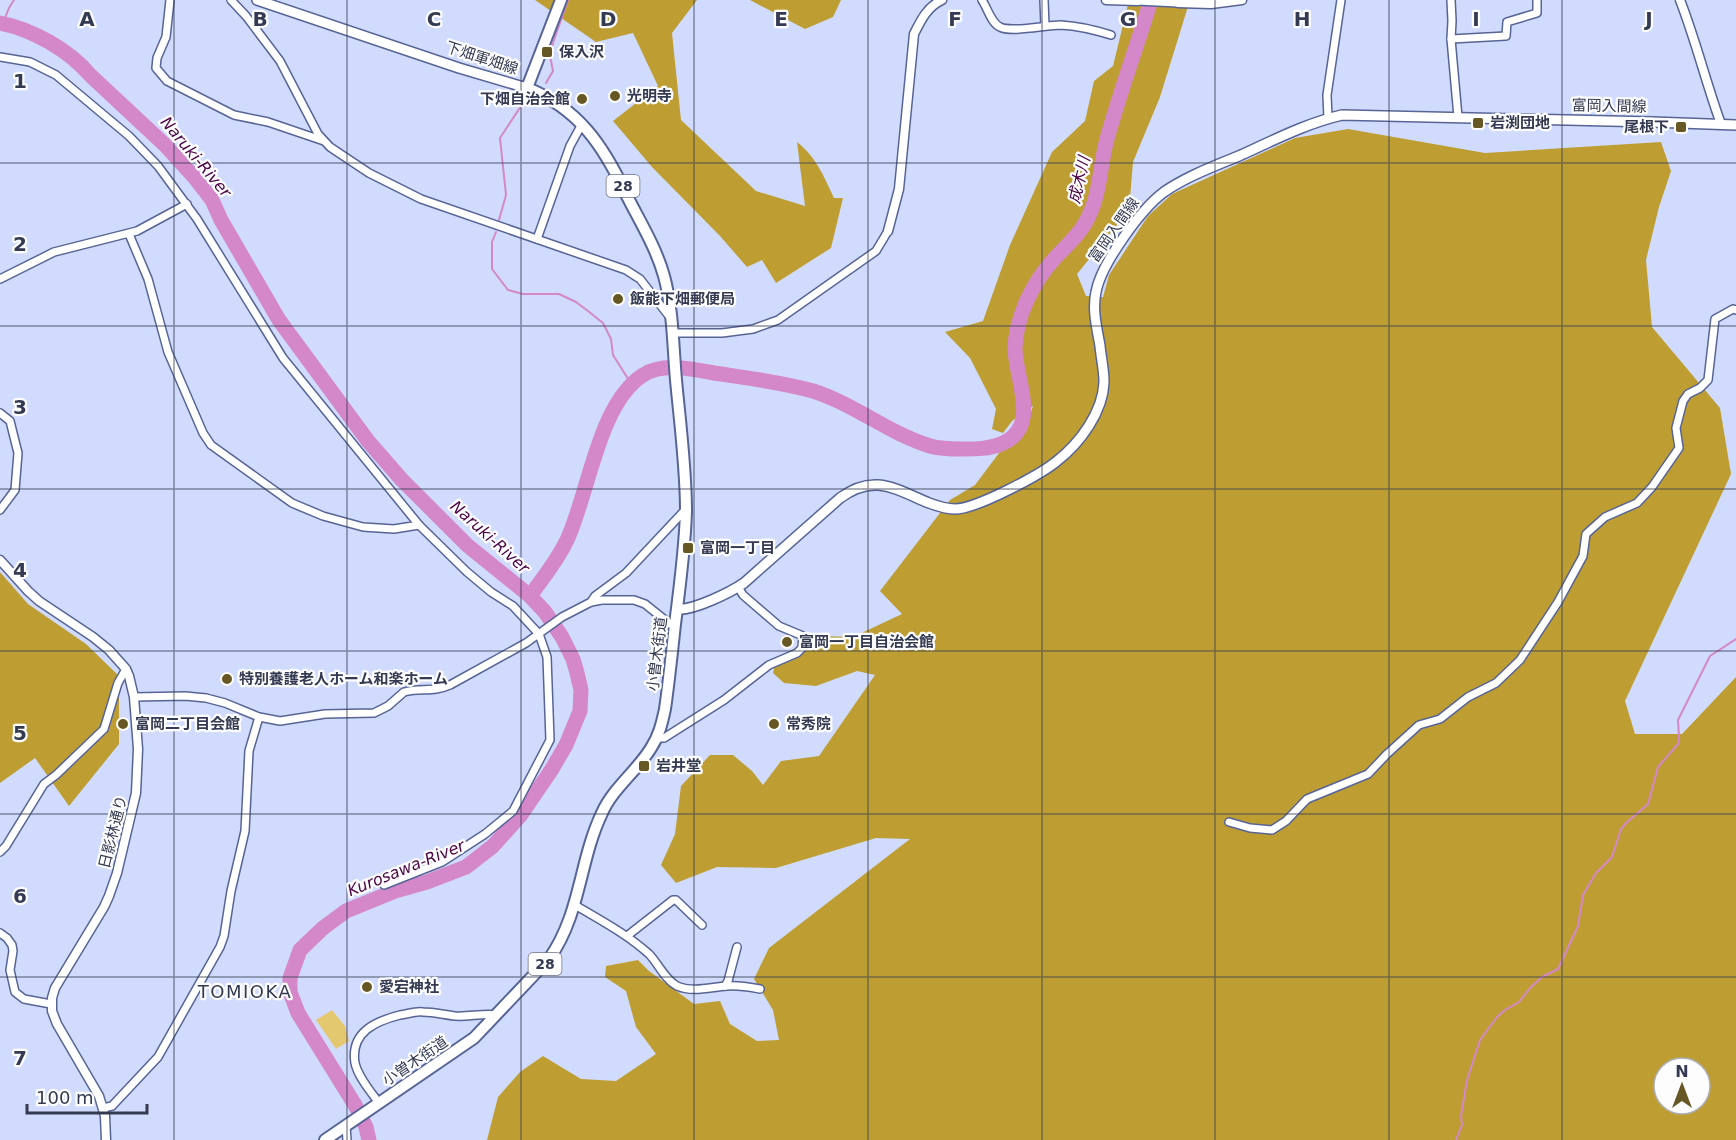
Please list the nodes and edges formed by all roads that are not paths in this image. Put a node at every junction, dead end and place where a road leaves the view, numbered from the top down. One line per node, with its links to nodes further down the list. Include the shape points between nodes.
1 (170, 0): 26 (street, via 166,37 156,68 167,81 234,115)
2 (231, 0): 26 (street, via 280,61)
3 (257, 0): 20 (main road, 下畑軍畑線)
4 (561, 0): 20 (main road)
5 (942, 0): 28 (street, via 924,15 914,34 899,189)
6 (982, 0): 16 (street, via 1000,27)
7 (1044, 0): 16 (street)
8 (1106, 0): 14 (street)
9 (1242, 0): 15 (street)
10 (1341, 0): 22 (street, via 1327,95)
11 (1451, 0): 18 (street)
12 (1537, 0): 18 (street, via 1537,13 1507,22 1506,36)
13 (1680, 0): 24 (street)
14 (1137, 1): 15 (street)
15 (1178, 3)
16 (1045, 26): 17 (street, via 1074,26)
17 (1111, 35)
18 (1451, 39): 21 (street)
19 (0, 57): 27 (street, via 30,62 56,75 135,142)
20 (527, 88): 23 (main road, 小曽木街道 / 28, via 562,106)
21 (1458, 117): 22 (main road, 富岡入間線, via 1356,114); 24 (main road, 富岡入間線)
22 (1328, 118): 40 (main road, 富岡入間線, via 1184,180 1142,213 1097,284 1096,322 1103,394 1087,429 1060,459 1020,484 961,509 934,505 886,486 874,484 852,489)
23 (582, 124): 30 (street, via 570,146); 33 (main road, 小曽木街道 / 28, via 602,148 658,258)
24 (1722, 124): 25 (main road, 富岡入間線)
25 (1736, 125)
26 (325, 142): 30 (street, via 369,173 421,199)
27 (187, 204): 29 (street); 38 (street, via 288,365)
28 (888, 231): 34 (street, via 876,252 778,320 753,329)
29 (129, 234): 31 (street, via 54,252); 38 (street, via 148,279 168,352 211,445 292,502 323,516 363,527 394,529)
30 (537, 239): 33 (street, via 634,274)
31 (0, 279)
32 (1736, 310): 49 (street, via 1715,319 1708,380 1683,401 1676,428 1679,448 1637,503 1605,517 1586,534 1583,556 1520,660 1496,683 1468,697 1440,719 1419,725 1368,774 1307,799 1272,830)
33 (670, 318): 34 (main road, 小曽木街道 / 28)
34 (672, 337): 36 (main road, 小曽木街道 / 28)
35 (0, 413): 37 (street, via 10,421 18,453 15,490)
36 (686, 509): 41 (street, via 626,573); 42 (main road, 小曽木街道 / 28)
37 (0, 510)
38 (419, 525): 44 (street, via 467,572 513,606)
39 (0, 560): 45 (street, 日影林通り, via 39,601 93,637)
40 (738, 587): 42 (main road, 富岡入間線, via 692,608); 48 (street, via 779,626 803,636 802,648 769,665 724,700 664,738)
41 (591, 602): 43 (street, via 634,600); 44 (street)
42 (677, 609): 43 (main road, 小曽木街道 / 28)
43 (675, 625): 48 (main road, 小曽木街道 / 28, via 665,709)
44 (539, 634): 47 (street, via 450,685 404,692 374,713 325,714 280,721); 51 (street, via 547,657 550,740 513,812 442,862)
45 (126, 669): 46 (street, 日影林通り); 50 (street, via 104,729 44,783)
46 (134, 697): 47 (street, via 206,698); 59 (street, 日影林通り, via 137,786 120,862 109,896 55,988)
47 (259, 717): 62 (street, via 249,751 245,831 220,948 158,1057 112,1106)
48 (657, 738): 52 (main road, 小曽木街道 / 28, via 603,810)
49 (1229, 822)
50 (0, 852)
51 (384, 885)
52 (575, 905): 55 (street); 60 (main road, 小曽木街道 / 28, via 549,959)
53 (702, 925): 55 (street, via 673,900)
54 (0, 933): 59 (street, via 12,945 10,978 15,992 24,999)
55 (627, 936): 57 (street, via 650,955 676,986)
56 (736, 948): 57 (street)
57 (725, 986): 58 (street)
58 (760, 989)
59 (51, 1004): 62 (street, via 57,1024 95,1086)
60 (497, 1015): 61 (main road, 小曽木街道 / 28, via 474,1038); 61 (street, via 415,1012 387,1018 365,1030 359,1038 355,1062)
61 (375, 1106): 63 (main road, 小曽木街道 / 28)
62 (103, 1108): 64 (street)
63 (348, 1125): 65 (main road, 小曽木街道 / 28); 66 (street)
64 (106, 1140)
65 (326, 1140)
66 (347, 1140)

